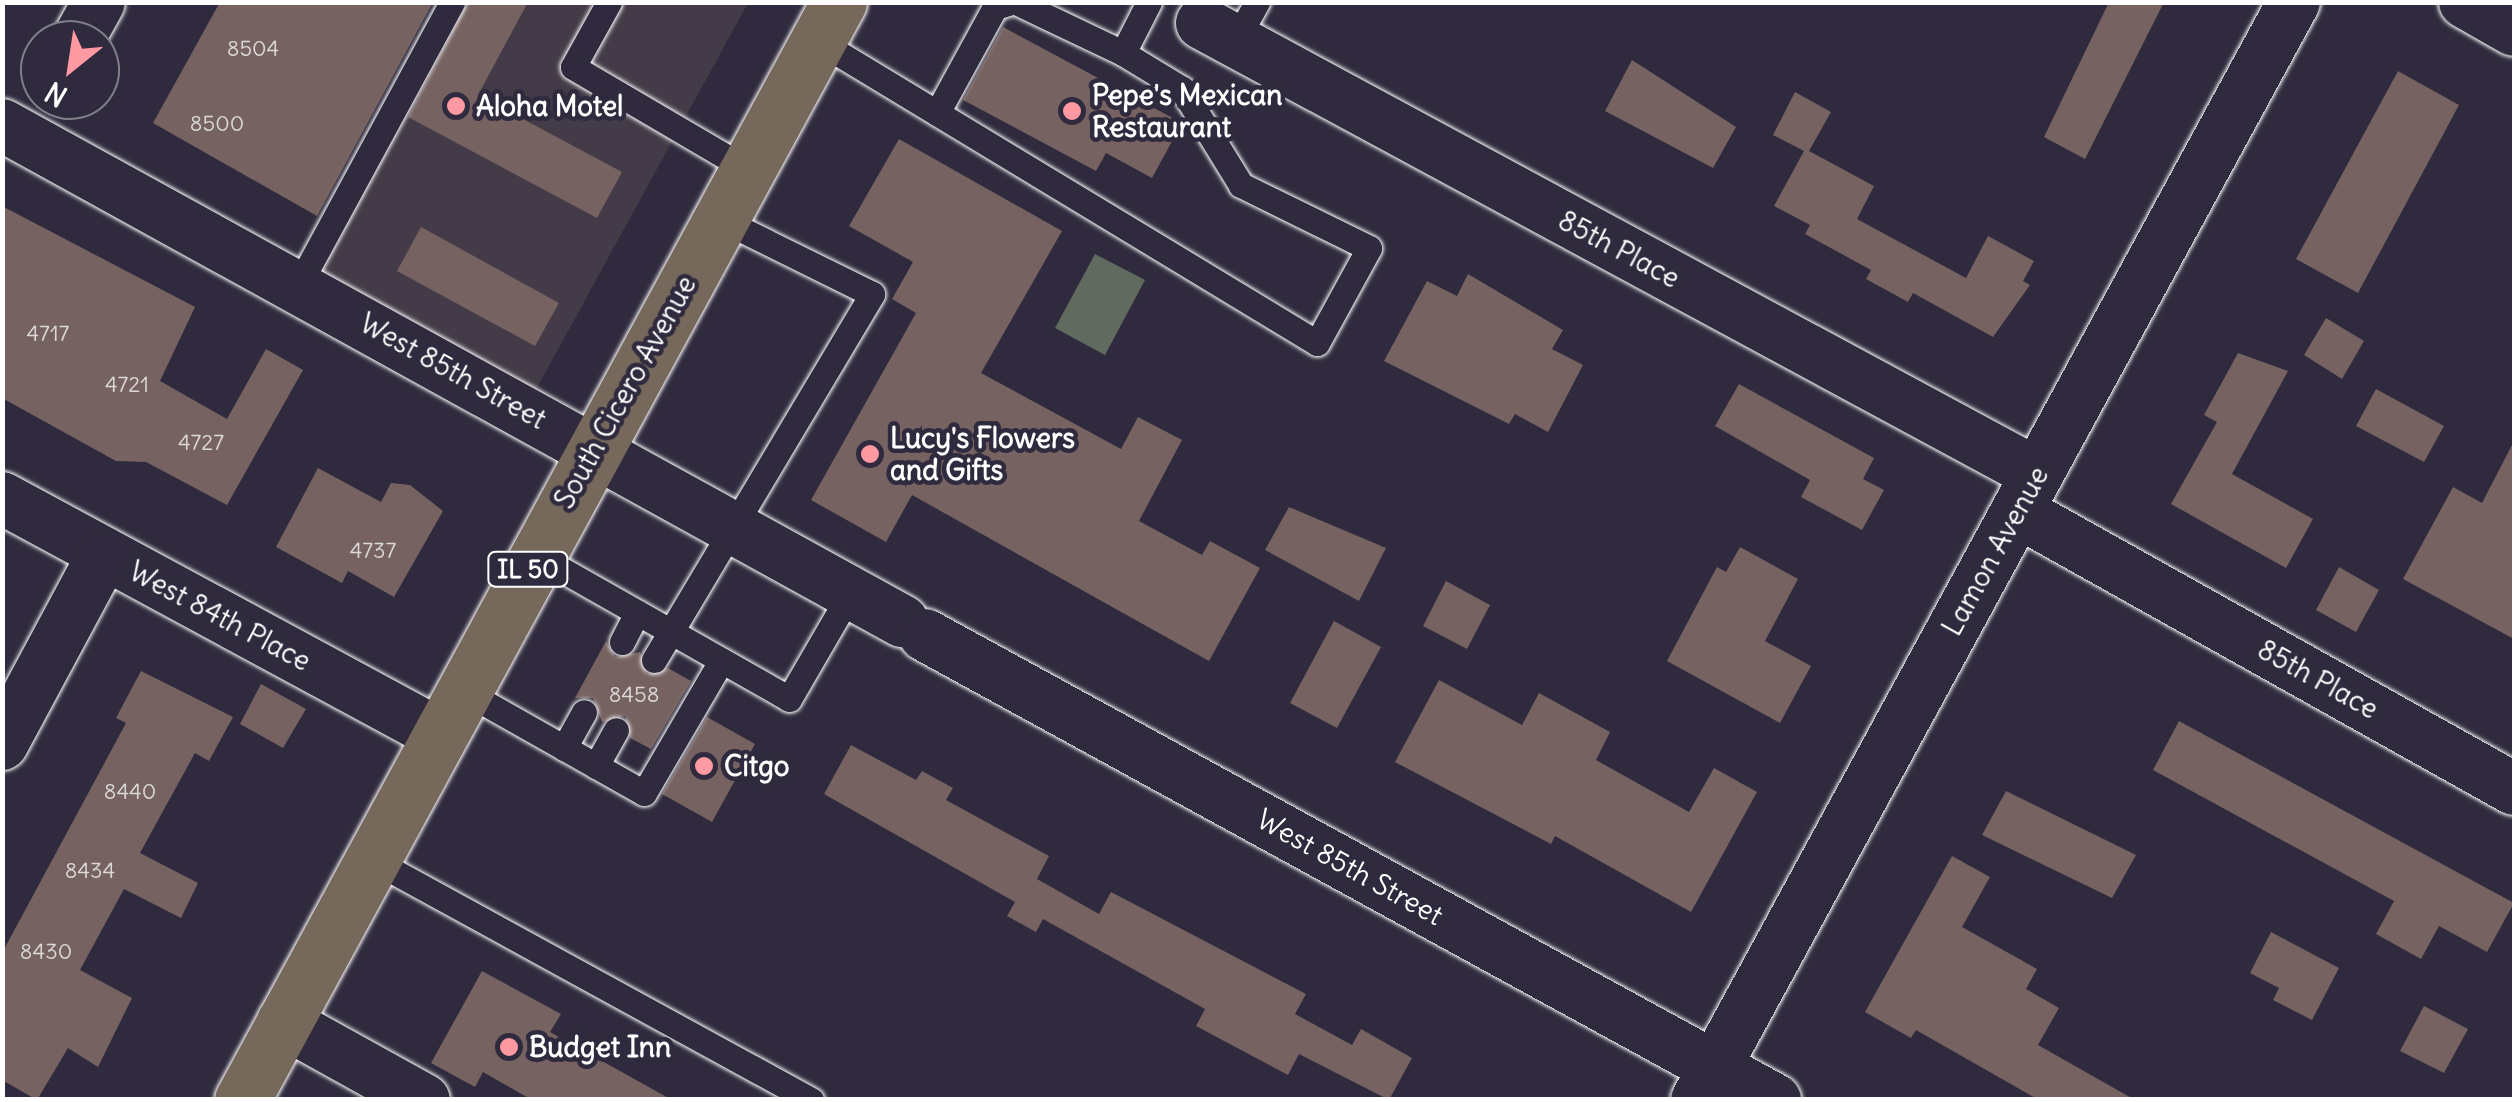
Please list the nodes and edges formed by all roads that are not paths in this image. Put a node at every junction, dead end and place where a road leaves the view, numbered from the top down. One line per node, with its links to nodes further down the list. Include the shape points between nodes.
1 (452, 2): 15 (lane)
2 (609, 2): 13 (lane, via 573,67)
3 (1014, 2): 10 (lane); 11 (lane, via 994,6)
4 (1149, 2): 10 (lane)
5 (2294, 2): 17 (street, Lamon Avenue)
6 (2465, 2): 9 (street)
7 (824, 15): 11 (lane); 13 (main road, South Cicero Avenue / IL 50)
8 (1231, 23): 17 (street, 85th Place)
9 (2514, 30)
10 (1124, 53): 11 (lane, via 1182,88 1240,184 1369,248 1317,343)
11 (937, 113)
12 (24, 121): 15 (street, West 85th Street)
13 (748, 169): 14 (main road, South Cicero Avenue / IL 50)
14 (720, 219): 16 (main road, South Cicero Avenue / IL 50); 19 (lane, via 872,294)
15 (298, 286): 16 (street, West 85th Street)
16 (594, 448): 19 (street, West 85th Street); 21 (main road, South Cicero Avenue / IL 50)
17 (2027, 492): 34 (street, 85th Place); 37 (street, Lamon Avenue)
18 (2, 498): 20 (street, West 84th Place)
19 (731, 525): 22 (street, West 85th Street); 24 (lane)
20 (104, 554): 28 (street, West 84th Place); 31 (street)
21 (536, 555): 23 (lane); 28 (main road, South Cicero Avenue / IL 50)
22 (851, 592): 27 (lane, via 789,699); 37 (street, West 85th Street)
23 (638, 614): 24 (lane); 25 (lane)
24 (669, 632): 26 (lane); 27 (lane)
25 (622, 642)
26 (654, 660)
27 (721, 661): 33 (lane, via 644,793)
28 (450, 712): 32 (lane); 35 (main road, South Cicero Avenue / IL 50)
29 (584, 712): 32 (lane)
30 (616, 730): 33 (lane)
31 (2, 744)
32 (564, 748): 33 (lane)
33 (596, 766)
34 (2514, 788)
35 (371, 859): 36 (main road, South Cicero Avenue / IL 50); 40 (lane)
36 (284, 1022): 38 (main road, South Cicero Avenue / IL 50); 39 (street)
37 (1706, 1083): 41 (street, West 85th Street)
38 (242, 1100)
39 (424, 1100)
40 (811, 1100)
41 (1775, 1100)

